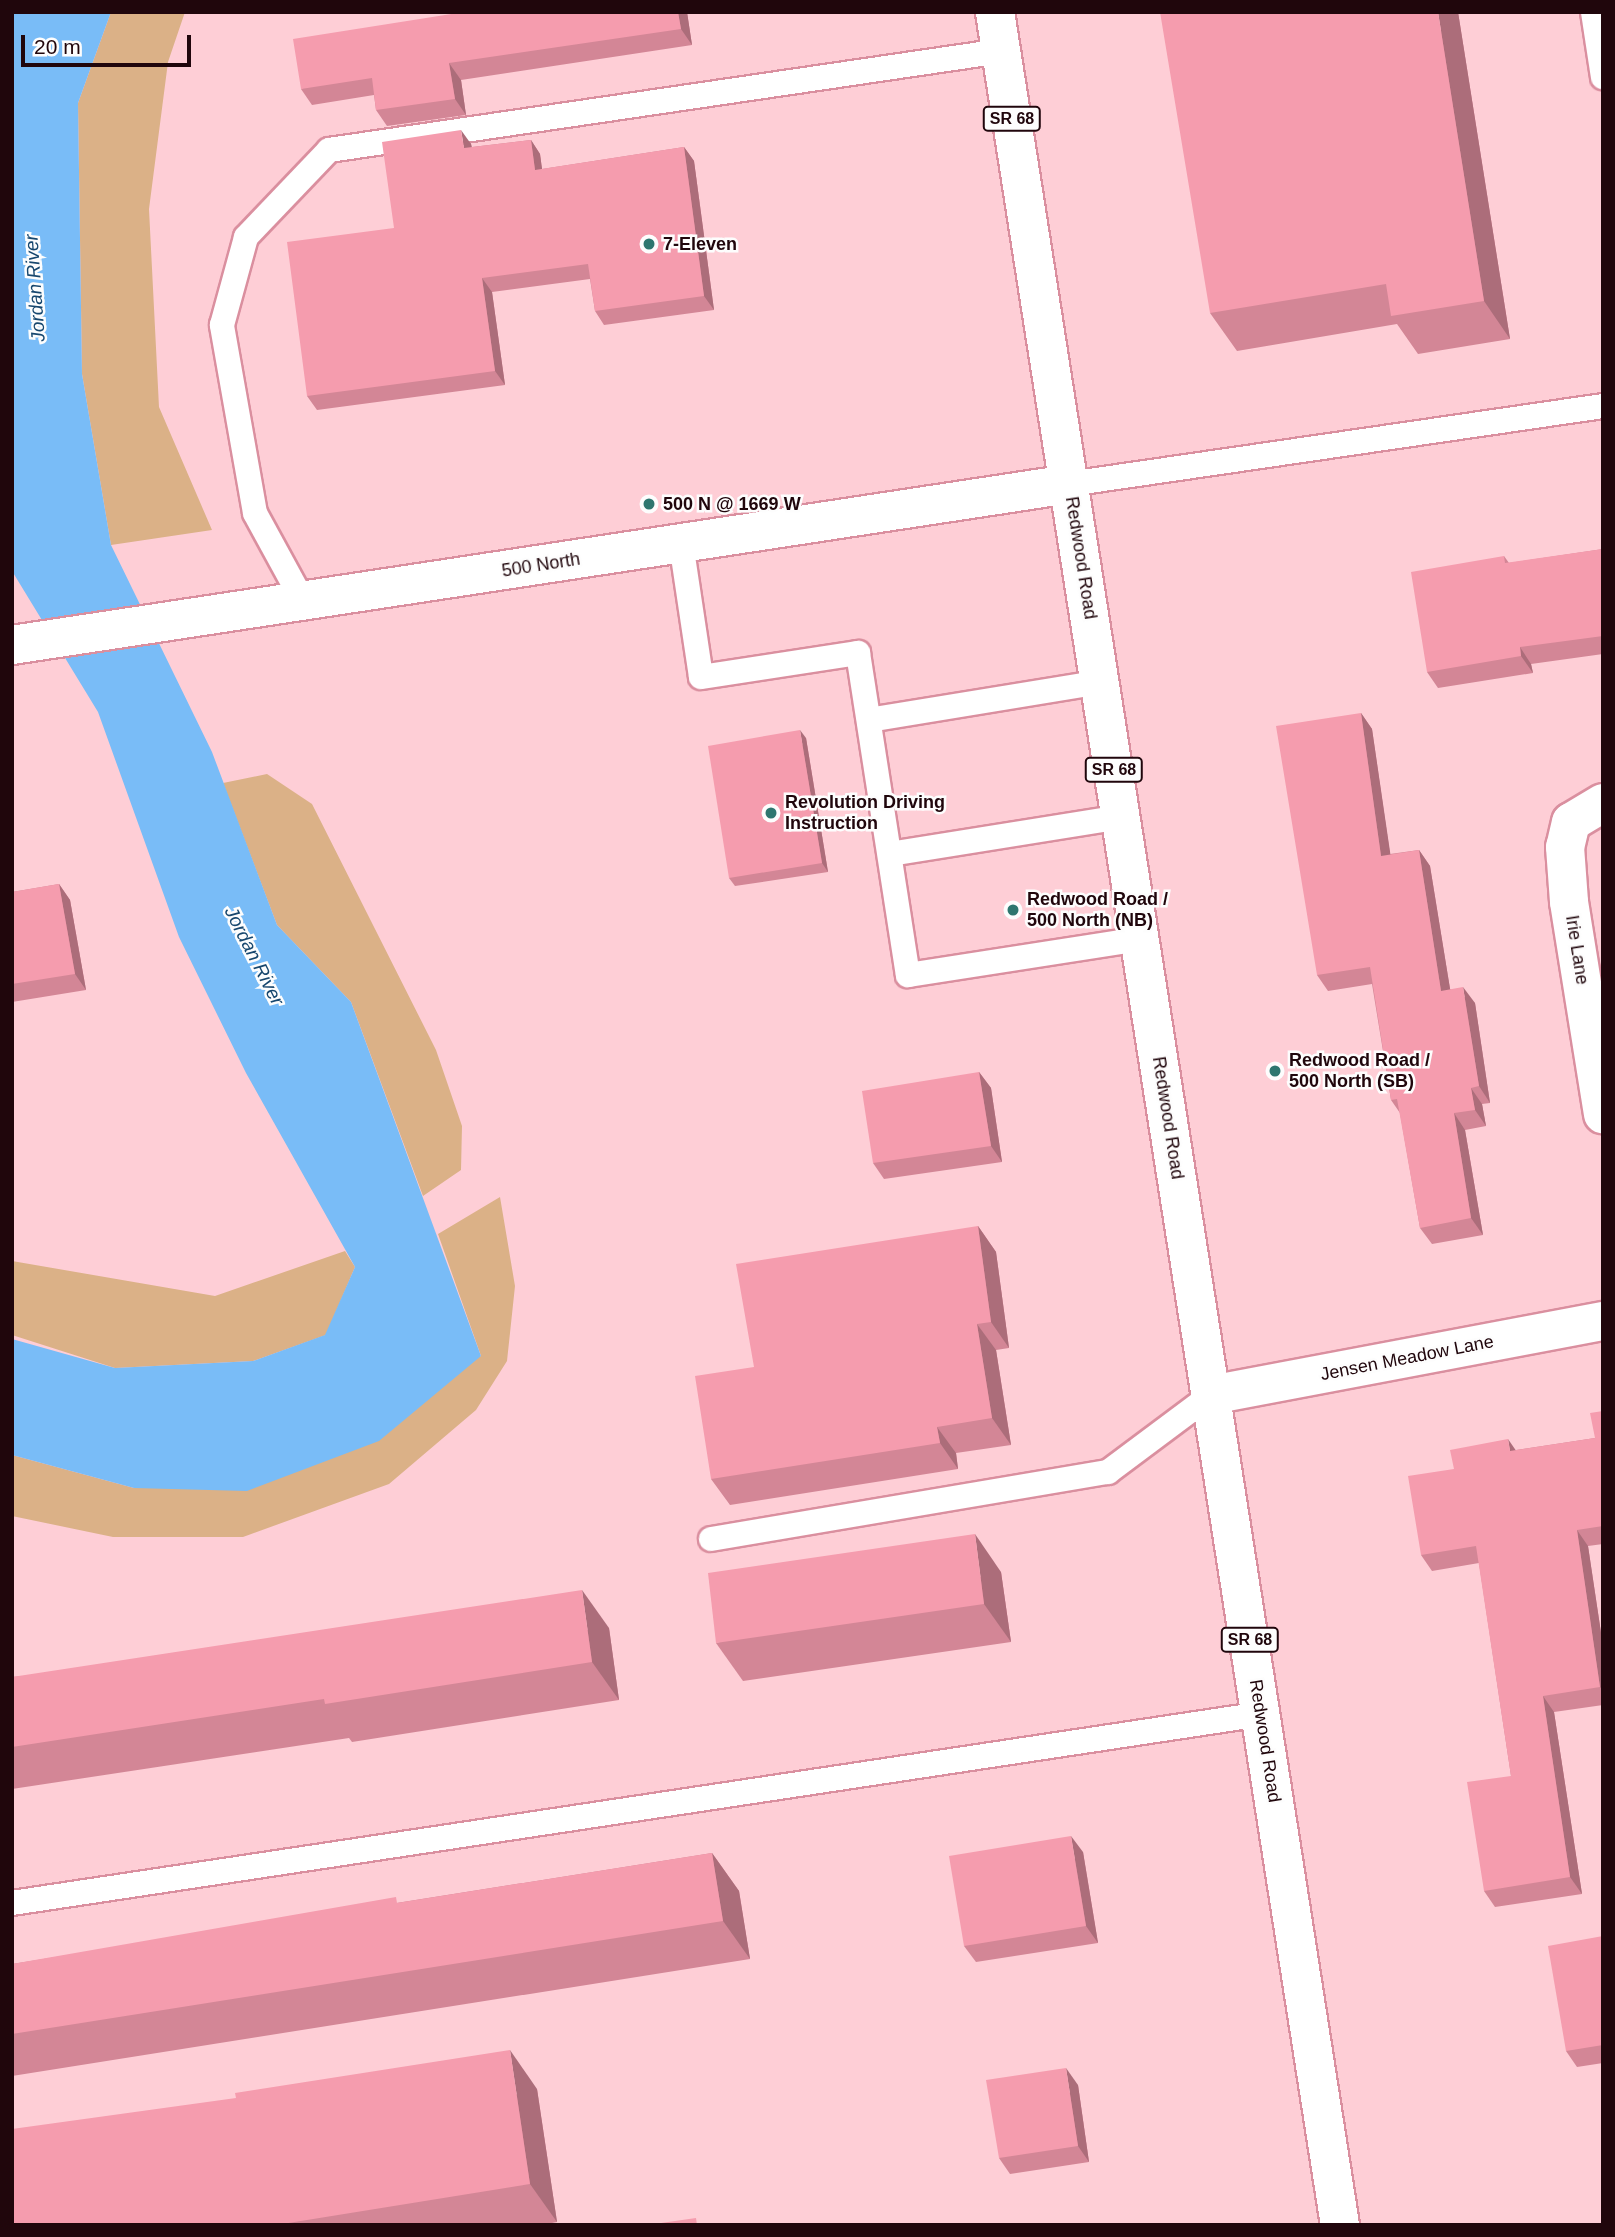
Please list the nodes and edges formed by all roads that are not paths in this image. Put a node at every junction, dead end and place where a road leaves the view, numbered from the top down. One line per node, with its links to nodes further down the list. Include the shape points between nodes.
1 (995, 12): 3 (main road, Redwood Road / SR 68)
2 (1593, 12): 4 (lane)
3 (1001, 51): 6 (main road, Redwood Road / SR 68); 8 (lane, via 329,150 246,237 222,325 255,513)
4 (1603, 77)
5 (1603, 406): 6 (lane)
6 (1069, 484): 7 (main road, 500 North); 10 (main road, Redwood Road / SR 68)
7 (681, 543): 8 (main road, 500 North); 11 (lane, via 701,677 858,653)
8 (304, 603): 9 (main road, 500 North)
9 (12, 645)
10 (1100, 682): 11 (lane); 13 (main road, Redwood Road / SR 68)
11 (869, 720): 14 (lane)
12 (1603, 803): 16 (main road, Irie Lane, via 1571,822 1566,847 1569,902)
13 (1121, 817): 14 (lane); 15 (main road, Redwood Road / SR 68)
14 (890, 854): 15 (lane, via 908,975)
15 (1140, 939): 18 (main road, Redwood Road / SR 68)
16 (1603, 1114)
17 (1603, 1321): 18 (main road, Jensen Meadow Lane)
18 (1211, 1395): 19 (lane, via 1108,1472); 20 (main road, Redwood Road / SR 68)
19 (711, 1539)
20 (1261, 1714): 21 (lane); 22 (main road, Redwood Road / SR 68)
21 (12, 1903)
22 (1340, 2225)

